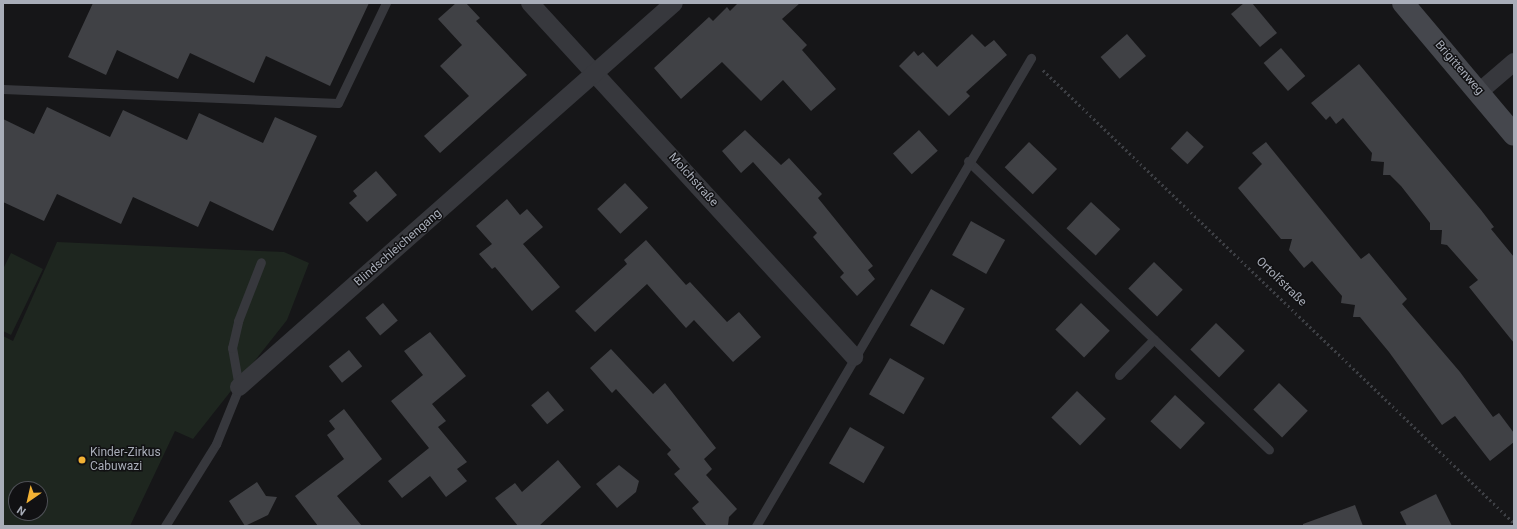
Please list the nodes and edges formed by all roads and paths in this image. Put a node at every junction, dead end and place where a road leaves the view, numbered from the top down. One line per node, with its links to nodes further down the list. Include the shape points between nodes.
1 (386, 3): 8 (lane, via 338,103)
2 (530, 3): 7 (street, Molchstraße)
3 (674, 3): 7 (street, Blindschleichengang)
4 (1403, 3): 9 (street, Brigittenweg)
5 (1030, 58): 11 (lane); 18 (path, Ortolfstraße)
6 (1514, 62): 9 (street)
7 (596, 73): 14 (street, Molchstraße); 16 (street, Blindschleichengang)
8 (3, 89)
9 (1479, 92): 10 (street, Brigittenweg)
10 (1514, 135)
11 (968, 161): 13 (lane); 14 (lane)
12 (262, 262): 16 (lane, via 238,321 232,348)
13 (1154, 339): 15 (lane); 17 (lane)
14 (854, 357): 20 (lane)
15 (1119, 375)
16 (239, 387): 19 (lane, Blindschleichengang, via 216,444)
17 (1270, 450)
18 (1514, 523)
19 (166, 526)
20 (756, 526)

